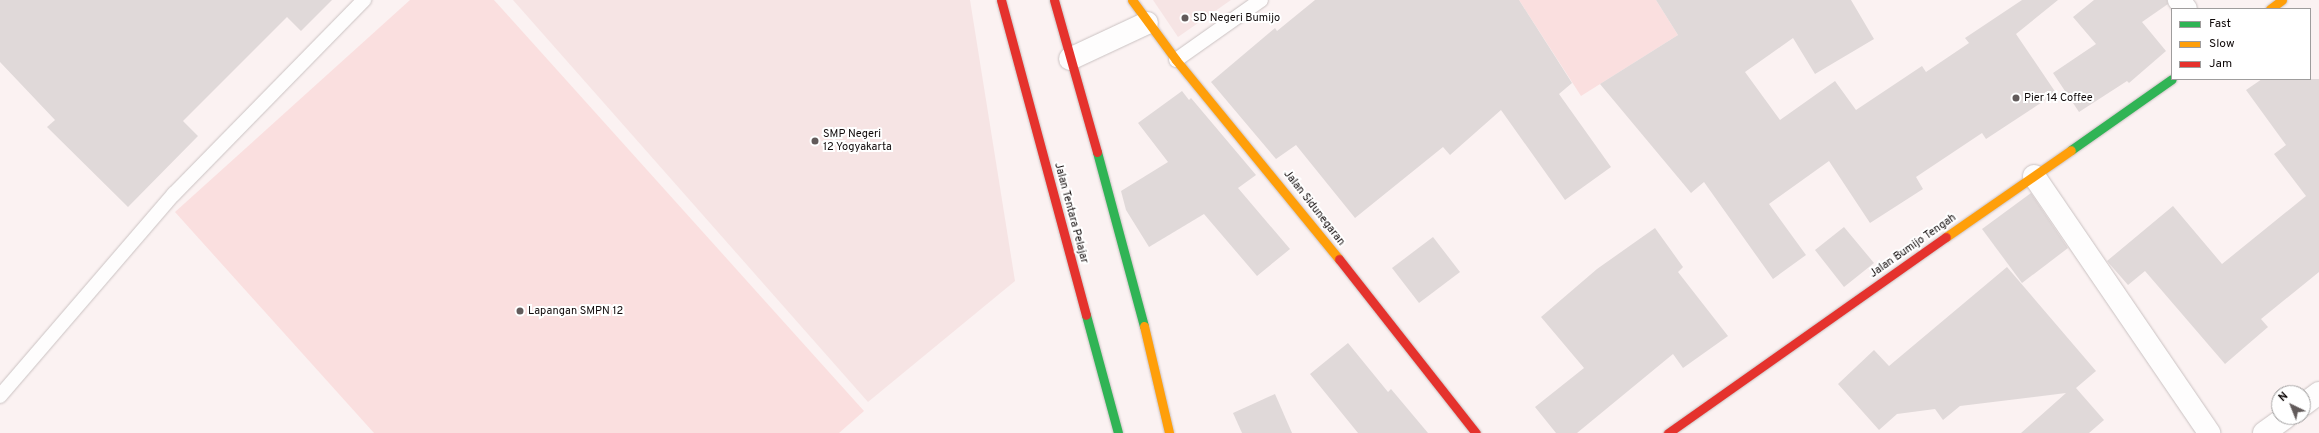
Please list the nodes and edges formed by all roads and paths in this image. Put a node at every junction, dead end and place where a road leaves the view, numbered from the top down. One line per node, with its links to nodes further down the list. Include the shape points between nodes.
1 (364, 0): 15 (lane, via 174,194)
2 (1001, 0): 17 (street, Jalan Tentara Pelajar)
3 (1054, 0): 11 (street)
4 (1132, 0): 10 (street, Jalan Sidunegaran)
5 (1260, 0): 12 (lane)
6 (2179, 0): 8 (street)
7 (2282, 0): 9 (street)
8 (2185, 8)
9 (2271, 8)
10 (1147, 23): 11 (street); 12 (street, Jalan Sidunegaran)
11 (1070, 59): 18 (street, via 1139,303)
12 (1176, 60): 19 (street, Jalan Sidunegaran, via 1282,186)
13 (2171, 80): 14 (street, Jalan Bumijo Tengah)
14 (2034, 176): 20 (street, Jalan Bumijo Tengah); 21 (street)
15 (0, 396)
16 (2275, 425): 22 (street)
17 (1118, 433)
18 (1169, 433)
19 (1476, 433)
20 (1668, 433)
21 (2209, 433)
22 (2264, 433)

